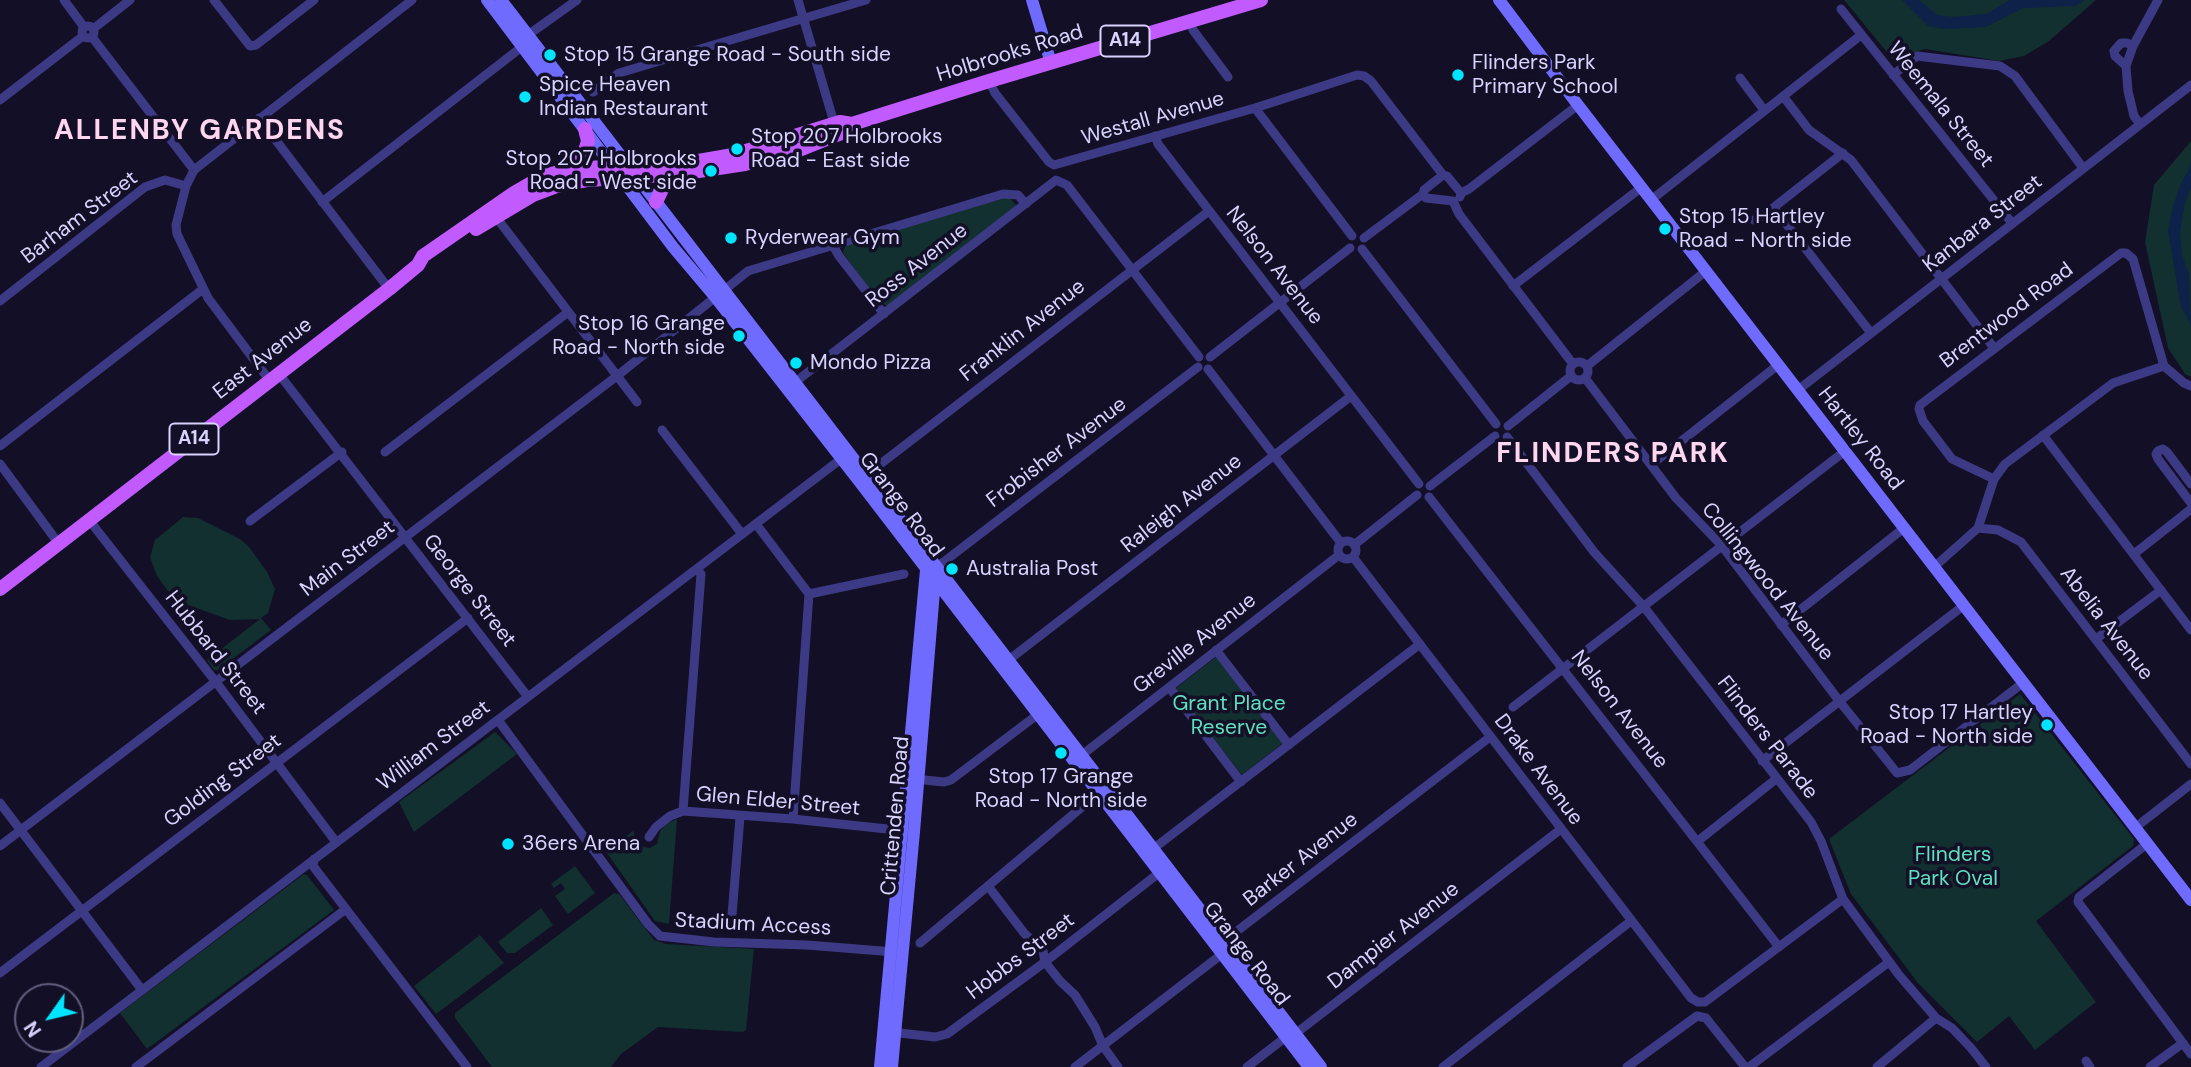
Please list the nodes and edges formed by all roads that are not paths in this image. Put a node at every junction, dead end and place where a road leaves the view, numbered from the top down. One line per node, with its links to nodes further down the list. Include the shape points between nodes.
1 (64, 0): 18 (street)
2 (130, 0): 18 (street)
3 (214, 0): 4 (street, via 250,46)
4 (314, 0)
5 (412, 0): 35 (street)
6 (487, 0): 20 (main road, Grange Road)
7 (501, 0): 20 (main road, Grange Road)
8 (577, 0): 20 (street)
9 (798, 0): 16 (street)
10 (866, 0): 16 (street)
11 (1032, 0): 22 (main road)
12 (1261, 0): 17 (main road, Holbrooks Road / A14)
13 (1499, 0): 32 (main road, Hartley Road)
14 (2158, 0): 21 (street)
15 (1841, 9): 19 (street, Weemala Street)
16 (803, 19): 29 (street, via 619,73); 38 (street)
17 (1190, 22): 22 (main road, Holbrooks Road / A14); 25 (street)
18 (88, 32): 31 (street); 42 (street)
19 (1861, 35): 24 (street, Weemala Street); 30 (street)
20 (526, 41): 37 (main road, Grange Road); 43 (main road, Grange Road); 53 (street)
21 (2133, 46): 23 (street); 23 (street, via 2121,43 2114,51)
22 (1051, 63): 27 (main road, Holbrooks Road / A14)
23 (2126, 66): 36 (street, via 2134,116)
24 (1893, 75): 41 (street, via 1917,56 2000,65 2015,76); 60 (street, Weemala Street)
25 (1228, 77)
26 (1740, 78): 34 (street)
27 (989, 80): 38 (main road, Holbrooks Road / A14); 39 (street, Westall Avenue, via 1055,165)
28 (2191, 85): 36 (street, Kanbara Street)
29 (593, 92)
30 (1783, 96): 34 (street); 40 (street, via 1810,130)
31 (0, 100)
32 (1578, 105): 48 (main road, Hartley Road); 49 (street)
33 (1255, 108): 39 (street, Westall Avenue); 46 (street, Westall Avenue, via 1364,76); 61 (street)
34 (1764, 110): 51 (street)
35 (259, 118): 42 (street); 53 (street)
36 (2140, 124): 41 (street, Kanbara Street)
37 (585, 129): 43 (main road, Grange Road); 44 (main road, via 588,145 583,154)
38 (836, 129): 43 (main road, Holbrooks Road / A14, via 718,158); 45 (main road, Holbrooks Road / A14, via 780,155)
39 (1155, 136): 57 (street, Nelson Avenue)
40 (1843, 153): 56 (street); 69 (street)
41 (2083, 168): 60 (street, Kanbara Street)
42 (194, 170): 47 (street)
43 (624, 171): 44 (main road, East Avenue / A14, via 569,169); 45 (main road, Holbrooks Road / A14); 54 (main road, Grange Road); 58 (main road, East Avenue / A14, via 557,186); 73 (main road, Grange Road, via 683,259)
44 (548, 174): 66 (main road, East Avenue / A14, via 475,219 423,256)
45 (679, 174): 54 (main road, via 664,185)
46 (1443, 176): 49 (street); 50 (street)
47 (186, 186): 71 (street, George Street, via 177,234); 74 (street, Barham Street, via 166,180 145,187)
48 (1642, 187): 51 (main road, Hartley Road); 70 (street)
49 (1461, 193): 52 (street)
50 (1423, 194): 52 (street); 62 (street)
51 (1651, 200): 68 (main road, Hartley Road)
52 (1453, 201): 70 (street)
53 (322, 202): 72 (street)
54 (656, 202): 73 (main road, Grange Road)
55 (1026, 204): 63 (street, Main Street, via 1018,195 1003,194); 67 (street, Ross Avenue, via 1056,180 1062,181); 77 (street, Ross Avenue)
56 (1774, 208): 59 (street); 78 (street)
57 (1209, 211): 67 (street, Franklin Avenue); 75 (street, Nelson Avenue)
58 (496, 217): 66 (main road, East Avenue / A14); 76 (street)
59 (1754, 220)
60 (2012, 223): 69 (street, Kanbara Street)
61 (1352, 236): 62 (street); 64 (street)
62 (1364, 238): 65 (street)
63 (834, 247): 73 (street, Main Street, via 748,271); 77 (street)
64 (1350, 248): 65 (street); 75 (street)
65 (1362, 249): 94 (street)
66 (418, 265): 72 (main road, East Avenue / A14)
67 (1131, 269): 80 (street); 108 (street, Franklin Avenue)
68 (1706, 271): 82 (main road, Hartley Road); 83 (street)
69 (1942, 278): 78 (street, Kanbara Street); 79 (street)
70 (1513, 286): 81 (street)
71 (203, 289): 87 (street, George Street); 100 (street)
72 (388, 289): 87 (main road, East Avenue / A14)
73 (720, 294): 85 (street, Main Street); 89 (main road, Grange Road); 105 (main road, Grange Road)
74 (0, 301)
75 (1279, 302): 80 (street, via 1210,357 1206,355); 92 (street, Nelson Avenue)
76 (567, 313): 85 (street); 103 (street)
77 (884, 314): 89 (street, Ross Avenue)
78 (1871, 333): 91 (street, Kanbara Street)
79 (1994, 348): 84 (street, Brentwood Road, via 2126,253 2133,260); 109 (street, Brentwood Road, via 1919,410 1952,459)
80 (1202, 364): 104 (street); 132 (street, Frobisher Avenue)
81 (1573, 364): 83 (street); 86 (street)
82 (1779, 365): 91 (main road, Hartley Road); 107 (street)
83 (1587, 366): 88 (street)
84 (2164, 366): 90 (street); 97 (street, via 2113,383)
85 (617, 376): 93 (street); 123 (street, Main Street)
86 (1571, 376): 88 (street); 95 (street)
87 (274, 377): 102 (street, George Street); 117 (main road, East Avenue / A14)
88 (1585, 378): 107 (street, Collingwood Avenue)
89 (794, 383): 105 (main road, Grange Road)
90 (2191, 386)
91 (1798, 390): 101 (main road, Hartley Road)
92 (1351, 396): 104 (street, Raleigh Avenue); 110 (street, Nelson Avenue)
93 (637, 402)
94 (1496, 424): 95 (street); 98 (street)
95 (1508, 426): 99 (street)
96 (662, 430): 122 (street)
97 (2043, 435): 109 (street, via 2005,464); 128 (street)
98 (1495, 436): 99 (street); 112 (street)
99 (1507, 437): 142 (street, Flinders Parade, via 1594,552)
100 (0, 446)
101 (1845, 451): 120 (main road, Hartley Road); 127 (street)
102 (341, 452): 118 (street); 123 (street, George Street)
103 (385, 452)
104 (1274, 455): 124 (street); 150 (street, Raleigh Avenue)
105 (845, 456): 108 (main road, Grange Road); 119 (street, William Street)
106 (0, 464): 125 (street)
107 (1651, 464): 127 (street, Collingwood Avenue)
108 (862, 478): 132 (main road, Grange Road)
109 (1994, 479): 121 (street)
110 (1419, 484): 112 (street); 113 (street)
111 (2191, 484): 115 (street, via 2167,452 2158,451 2158,459)
112 (1430, 486): 114 (street)
113 (1417, 495): 114 (street); 126 (street)
114 (1429, 497): 151 (street, Nelson Avenue)
115 (2191, 503)
116 (2191, 509): 128 (street)
117 (89, 520): 125 (main road, East Avenue / A14); 152 (street, Hubbard Street)
118 (250, 521)
119 (756, 524): 122 (street, William Street); 138 (street)
120 (1904, 528): 131 (main road, Hartley Road); 145 (street)
121 (1978, 528): 131 (street); 147 (street, Abelia Avenue, via 1998,530 2021,542)
122 (742, 534): 133 (street, William Street)
123 (406, 537): 144 (street, George Street); 152 (street, Main Street)
124 (1341, 543): 126 (street); 129 (street)
125 (59, 544): 136 (main road, East Avenue / A14)
126 (1354, 545): 130 (street)
127 (1722, 547): 142 (street); 145 (street, Collingwood Avenue)
128 (2134, 554): 137 (street)
129 (1339, 555): 130 (street); 149 (street, Greville Avenue)
130 (1353, 557): 148 (street, Drake Avenue)
131 (1934, 567): 141 (main road, Hartley Road)
132 (931, 568): 135 (main road, Grange Road); 150 (main road, Grange Road); 166 (main road, Crittenden Road)
133 (698, 569): 155 (street, William Street); 172 (street)
134 (904, 574): 138 (street)
135 (934, 581): 139 (main road, Grange Road); 140 (main road, Crittenden Road)
136 (0, 589)
137 (2161, 590): 143 (street); 147 (street)
138 (809, 594): 174 (street)
139 (950, 602): 140 (main road, via 939,599); 150 (main road, Grange Road)
140 (932, 604): 166 (main road, Crittenden Road)
141 (1963, 606): 153 (main road, Hartley Road); 156 (street)
142 (1644, 607): 151 (street); 163 (street, Flinders Parade)
143 (2187, 617): 146 (street)
144 (468, 618): 155 (street, George Street); 164 (street, Golding Street)
145 (1781, 625): 156 (street, Collingwood Avenue)
146 (2191, 630)
147 (2096, 639): 165 (street, Abelia Avenue)
148 (1420, 644): 160 (street, Drake Avenue); 161 (street)
149 (1216, 650): 154 (street, Greville Avenue); 161 (street)
150 (1004, 663): 158 (main road, Grange Road)
151 (1565, 669): 157 (street); 180 (street, Nelson Avenue)
152 (215, 682): 164 (street, Hubbard Street); 177 (street, Main Street)
153 (2024, 682): 156 (street, Collingwood Avenue, via 1910,770 1897,773); 175 (main road, Hartley Road)
154 (1169, 687): 162 (street, Greville Avenue); 168 (street)
155 (528, 697): 159 (street, William Street)
156 (1840, 702): 163 (street)
157 (1513, 707)
158 (1041, 711): 162 (main road, Grange Road); 166 (street, via 951,780)
159 (498, 720): 181 (street, William Street); 197 (street, Stadium Access, via 660,936)
160 (1490, 737): 176 (street, Drake Avenue); 196 (street, Barker Avenue)
161 (1289, 745): 168 (street)
162 (1078, 759): 170 (main road, Grange Road)
163 (1762, 761): 167 (street, Flinders Parade)
164 (276, 762): 181 (street, Hubbard Street); 191 (street, Golding Street)
165 (2191, 764)
166 (912, 779): 178 (main road, Crittenden Road)
167 (1776, 779): 180 (street); 189 (street, Flinders Parade, via 1811,822)
168 (1241, 782): 184 (street)
169 (2191, 784): 175 (street)
170 (1102, 790): 184 (main road, Grange Road); 187 (street)
171 (0, 803): 177 (street)
172 (683, 811): 173 (street, Glen Elder Street); 179 (street, Glen Elder Street, via 663,822)
173 (740, 817): 174 (street, Glen Elder Street); 192 (street)
174 (793, 819): 178 (street, Glen Elder Street)
175 (2136, 827): 182 (main road, Hartley Road)
176 (1560, 829): 193 (street, Drake Avenue); 206 (street, Dampier Avenue)
177 (21, 830): 183 (street, Main Street); 191 (street)
178 (908, 831): 197 (main road, Crittenden Road); 198 (main road, Crittenden Road)
179 (649, 838)
180 (1698, 841): 195 (street, Nelson Avenue)
181 (336, 842): 185 (street, William Street)
182 (2148, 843): 188 (main road, Hartley Road); 207 (street, via 2078,902)
183 (0, 846)
184 (1149, 852): 186 (main road, Grange Road)
185 (314, 859): 190 (street, via 313,866); 202 (street, William Street)
186 (1163, 870): 196 (main road, Grange Road); 200 (street, Hobbs Street)
187 (988, 886): 194 (street); 200 (street, via 1043,951)
188 (2190, 896)
189 (1843, 899): 195 (street); 199 (street, Flinders Parade)
190 (346, 909): 211 (street); 212 (street)
191 (82, 910): 201 (street, Golding Street); 202 (street)
192 (732, 915)
193 (1631, 921): 195 (street, Drake Avenue, via 1698,1002 1705,1002); 220 (street)
194 (920, 943)
195 (1779, 947)
196 (1223, 948): 206 (main road, Grange Road); 208 (street, Barker Avenue)
197 (890, 952): 198 (street, Stadium Access); 204 (main road, Crittenden Road)
198 (904, 953): 205 (main road, Crittenden Road)
199 (1889, 961): 203 (street, Flinders Parade); 222 (street)
200 (1045, 962): 205 (street, Hobbs Street, via 947,1034); 208 (street, via 1074,995)
201 (0, 973)
202 (142, 990): 210 (street, William Street)
203 (1937, 1018): 223 (street); 224 (street, Flinders Parade, via 1952,1028)
204 (882, 1031): 205 (street, Hobbs Street); 213 (main road, Crittenden Road)
205 (896, 1032): 214 (main road, Crittenden Road)
206 (1290, 1035): 217 (street, Dampier Avenue); 218 (main road, Grange Road); 219 (main road, Grange Road)
207 (2183, 1043): 209 (street); 225 (street)
208 (1103, 1046): 215 (street, Barker Avenue); 216 (street)
209 (2191, 1054)
210 (41, 1067)
211 (136, 1067)
212 (467, 1067)
213 (880, 1067)
214 (892, 1067)
215 (1075, 1067)
216 (1118, 1067)
217 (1247, 1067)
218 (1309, 1067)
219 (1321, 1067)
220 (1443, 1067)
221 (1627, 1067): 222 (street, via 1692,1017 1701,1016)
222 (1747, 1067)
223 (1877, 1067)
224 (1986, 1067)
225 (2150, 1067)

